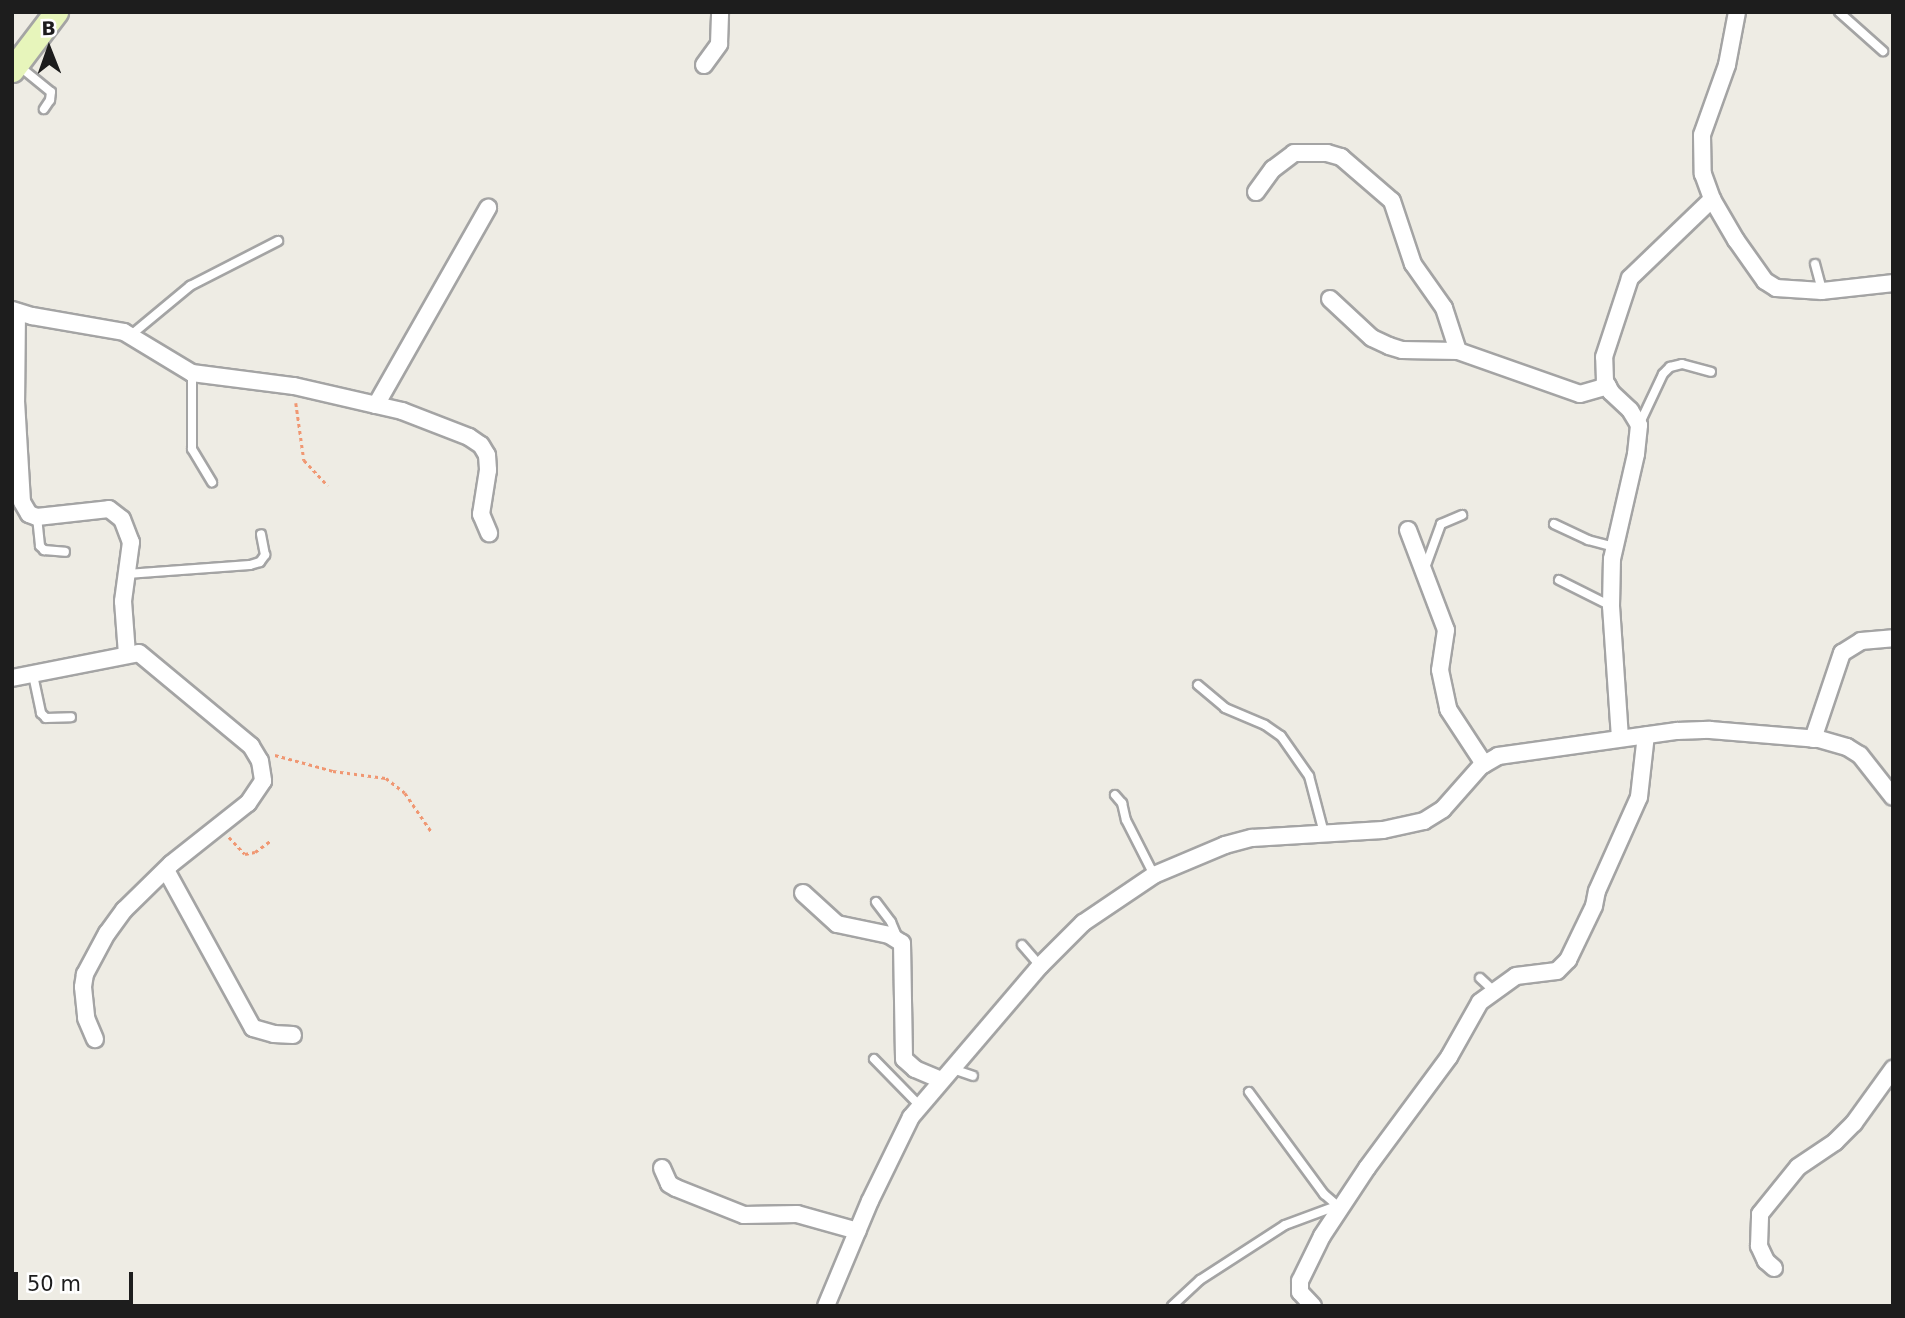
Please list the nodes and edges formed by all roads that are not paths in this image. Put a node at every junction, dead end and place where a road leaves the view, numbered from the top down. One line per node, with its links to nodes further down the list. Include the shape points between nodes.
1 (56, 12): 7 (street)
2 (720, 12): 6 (street, via 719,44)
3 (1737, 12): 10 (street, via 1727,65 1702,135 1703,174)
4 (1839, 12): 5 (lane)
5 (1883, 51)
6 (704, 65)
7 (15, 67): 8 (lane, via 51,92)
8 (44, 109)
9 (1256, 192): 19 (street, via 1273,169 1294,153 1327,153 1355,166 1394,205 1413,264 1444,308)
10 (1712, 198): 15 (street, via 1765,281 1789,291); 22 (street, via 1630,278 1604,357)
11 (488, 208): 23 (street)
12 (278, 241): 18 (lane, via 190,286)
13 (1815, 264): 15 (lane)
14 (1893, 284): 15 (street)
15 (1822, 291)
16 (1330, 299): 19 (street, via 1372,338 1389,346)
17 (15, 311): 18 (street); 27 (street, via 19,492 24,509)
18 (131, 335): 21 (street)
19 (1458, 351): 22 (street, via 1580,394)
20 (1711, 372): 24 (lane, via 1682,364 1670,367)
21 (192, 373): 23 (street, via 294,386); 25 (lane, via 192,449)
22 (1608, 386): 24 (street)
23 (376, 405): 30 (street, via 458,432 481,445 488,470 481,514)
24 (1639, 425): 32 (street)
25 (212, 482)
26 (1462, 515): 34 (lane, via 1441,524)
27 (37, 517): 33 (lane, via 40,546); 35 (street, via 101,509 117,512 131,542)
28 (1554, 524): 32 (lane)
29 (1408, 530): 34 (street)
30 (489, 533)
31 (261, 534): 35 (lane, via 265,555 260,562)
32 (1614, 547): 37 (street)
33 (65, 552)
34 (1425, 568): 47 (street, via 1446,629 1440,670 1443,694 1457,727)
35 (127, 575): 39 (street, via 123,601)
36 (1559, 580): 37 (lane)
37 (1611, 606): 45 (street)
38 (1893, 638): 46 (street, via 1861,641 1842,653)
39 (127, 654): 40 (street); 51 (street, via 146,657 257,753 262,781 248,803)
40 (33, 675): 41 (street); 43 (lane, via 41,713 57,719)
41 (12, 678)
42 (1198, 685): 50 (lane, via 1226,708 1281,736 1309,776)
43 (71, 717)
44 (1646, 735): 45 (street); 46 (street, via 1710,730); 59 (street, via 1639,797 1568,960 1557,971 1525,973)
45 (1620, 738): 47 (street, via 1575,748 1507,754)
46 (1813, 738): 49 (street, via 1860,755)
47 (1485, 764): 50 (street, via 1443,809 1424,821 1383,830)
48 (1115, 795): 52 (lane)
49 (1893, 797)
50 (1324, 833): 52 (street, via 1252,838)
51 (166, 870): 60 (street, via 253,1028); 61 (street, via 113,923 85,974 83,1001)
52 (1154, 875): 57 (street, via 1083,923)
53 (803, 893): 55 (street, via 837,924)
54 (876, 902): 55 (lane)
55 (898, 939): 64 (street, via 904,950 904,1059 915,1069)
56 (1022, 945): 57 (lane)
57 (1040, 966): 64 (street)
58 (1480, 978): 59 (lane)
59 (1494, 991): 69 (street, via 1476,1007 1450,1058)
60 (293, 1035)
61 (95, 1039)
62 (874, 1059): 67 (lane)
63 (1893, 1069): 71 (street, via 1854,1123 1798,1167 1760,1214 1759,1246)
64 (946, 1074): 65 (lane); 67 (street)
65 (973, 1076)
66 (1249, 1093): 69 (lane, via 1324,1194)
67 (919, 1105): 70 (street, via 904,1126)
68 (662, 1168): 70 (street, via 669,1184 744,1215 796,1214)
69 (1339, 1207): 73 (lane, via 1273,1232 1200,1280); 74 (street, via 1300,1281 1300,1292)
70 (858, 1231): 72 (street)
71 (1774, 1268)
72 (826, 1306)
73 (1172, 1306)
74 (1313, 1306)

